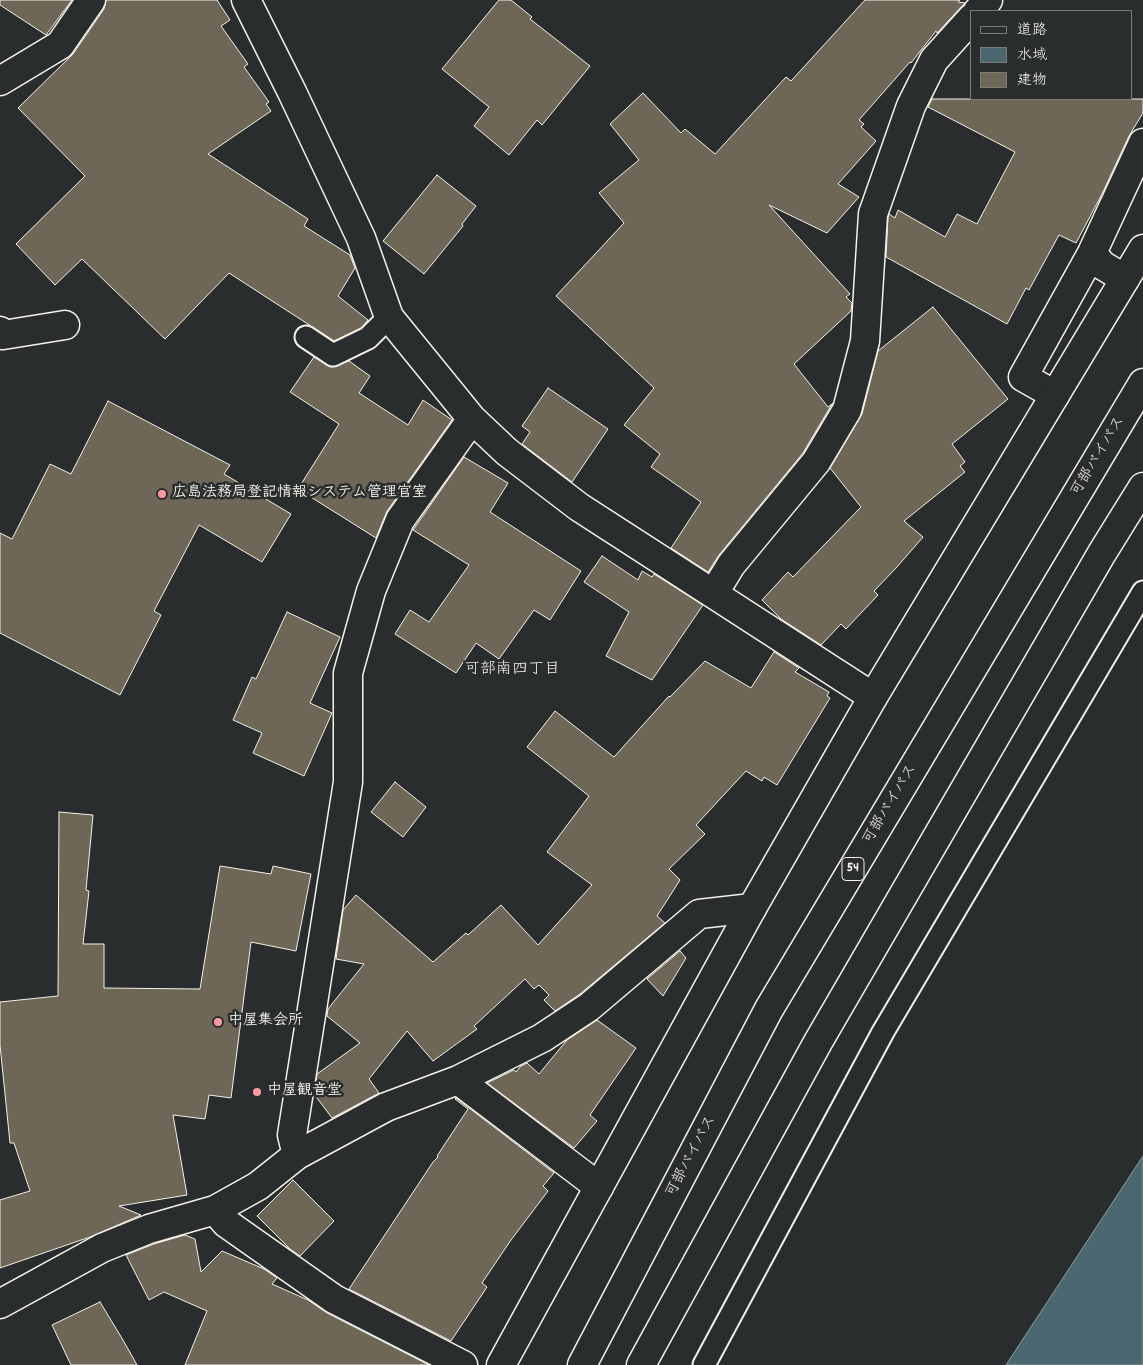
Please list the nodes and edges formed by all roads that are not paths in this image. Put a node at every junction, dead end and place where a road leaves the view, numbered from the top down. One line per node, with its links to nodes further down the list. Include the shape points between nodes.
1 (90, 0): 6 (main road, via 60,45)
2 (246, 0): 11 (main road, via 361,238)
3 (988, 0): 4 (main road)
4 (979, 10)
5 (970, 20): 20 (main road, via 934,60 911,106 873,214 865,341 847,410 816,462 731,564)
6 (0, 81)
7 (1143, 143): 9 (main road)
8 (1143, 249): 10 (main road)
9 (1092, 253): 10 (main road, via 1102,265); 16 (main road, via 1023,377)
10 (1125, 279): 16 (main road)
11 (389, 317): 14 (lane, via 368,338 333,355); 17 (main road)
12 (65, 325): 13 (main road)
13 (1, 337)
14 (306, 337)
15 (1143, 383): 30 (main road, 可部バイパス / 54, via 770,1009)
16 (1055, 395): 21 (main road)
17 (472, 418): 20 (main road, via 507,452 579,507); 24 (main road, via 400,520 371,591 348,673 348,782 292,1135)
18 (1143, 488): 31 (main road, via 818,1042)
19 (1143, 592): 32 (lane, via 883,1032)
20 (714, 593): 21 (main road)
21 (873, 696): 22 (main road)
22 (752, 908): 23 (main road, via 699,914 590,1007 542,1038); 25 (main road)
23 (458, 1080): 24 (main road, via 386,1107); 25 (main road)
24 (297, 1155): 26 (main road, via 258,1186)
25 (599, 1187): 29 (main road)
26 (215, 1210): 27 (main road, via 149,1229 102,1248); 28 (main road, via 226,1223 334,1298)
27 (0, 1304)
28 (463, 1365)
29 (501, 1365)
30 (582, 1365)
31 (642, 1365)
32 (704, 1365)

